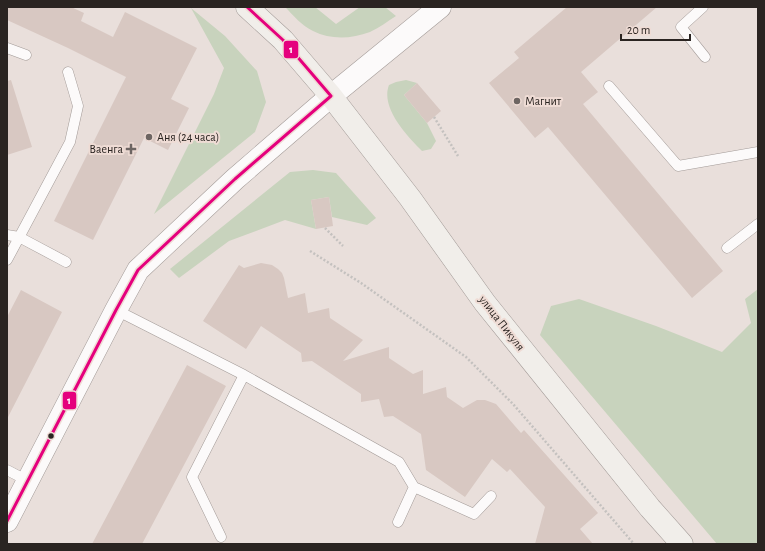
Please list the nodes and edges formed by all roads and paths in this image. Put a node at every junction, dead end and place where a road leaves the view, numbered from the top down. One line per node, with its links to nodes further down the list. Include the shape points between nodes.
1 (247, 7): 9 (main road, улица Пикуля, via 283,40)
2 (440, 7): 9 (street)
3 (703, 7): 6 (lane, via 680,27)
4 (7, 48): 5 (lane)
5 (26, 55)
6 (705, 57)
7 (68, 72): 16 (lane, via 78,106 70,142)
8 (609, 86): 11 (lane, via 678,166)
9 (331, 96): 22 (street, via 235,179 138,270); 32 (main road, улица Пикуля, via 410,198 485,303)
10 (434, 117): 12 (path)
11 (758, 152)
12 (458, 156)
13 (758, 224): 18 (lane)
14 (325, 228): 17 (path)
15 (7, 235): 16 (lane)
16 (19, 237): 20 (lane); 21 (lane)
17 (343, 246)
18 (727, 248)
19 (310, 251): 31 (path, via 361,283 466,357 512,404)
20 (7, 260)
21 (66, 262)
22 (116, 310): 23 (lane); 25 (street)
23 (244, 375): 26 (lane, via 399,462); 30 (lane, via 192,477)
24 (7, 470): 25 (lane)
25 (28, 481): 28 (street)
26 (414, 487): 27 (lane, via 474,514); 29 (lane)
27 (491, 496)
28 (7, 521)
29 (398, 522)
30 (221, 537)
31 (634, 544)
32 (682, 544)

